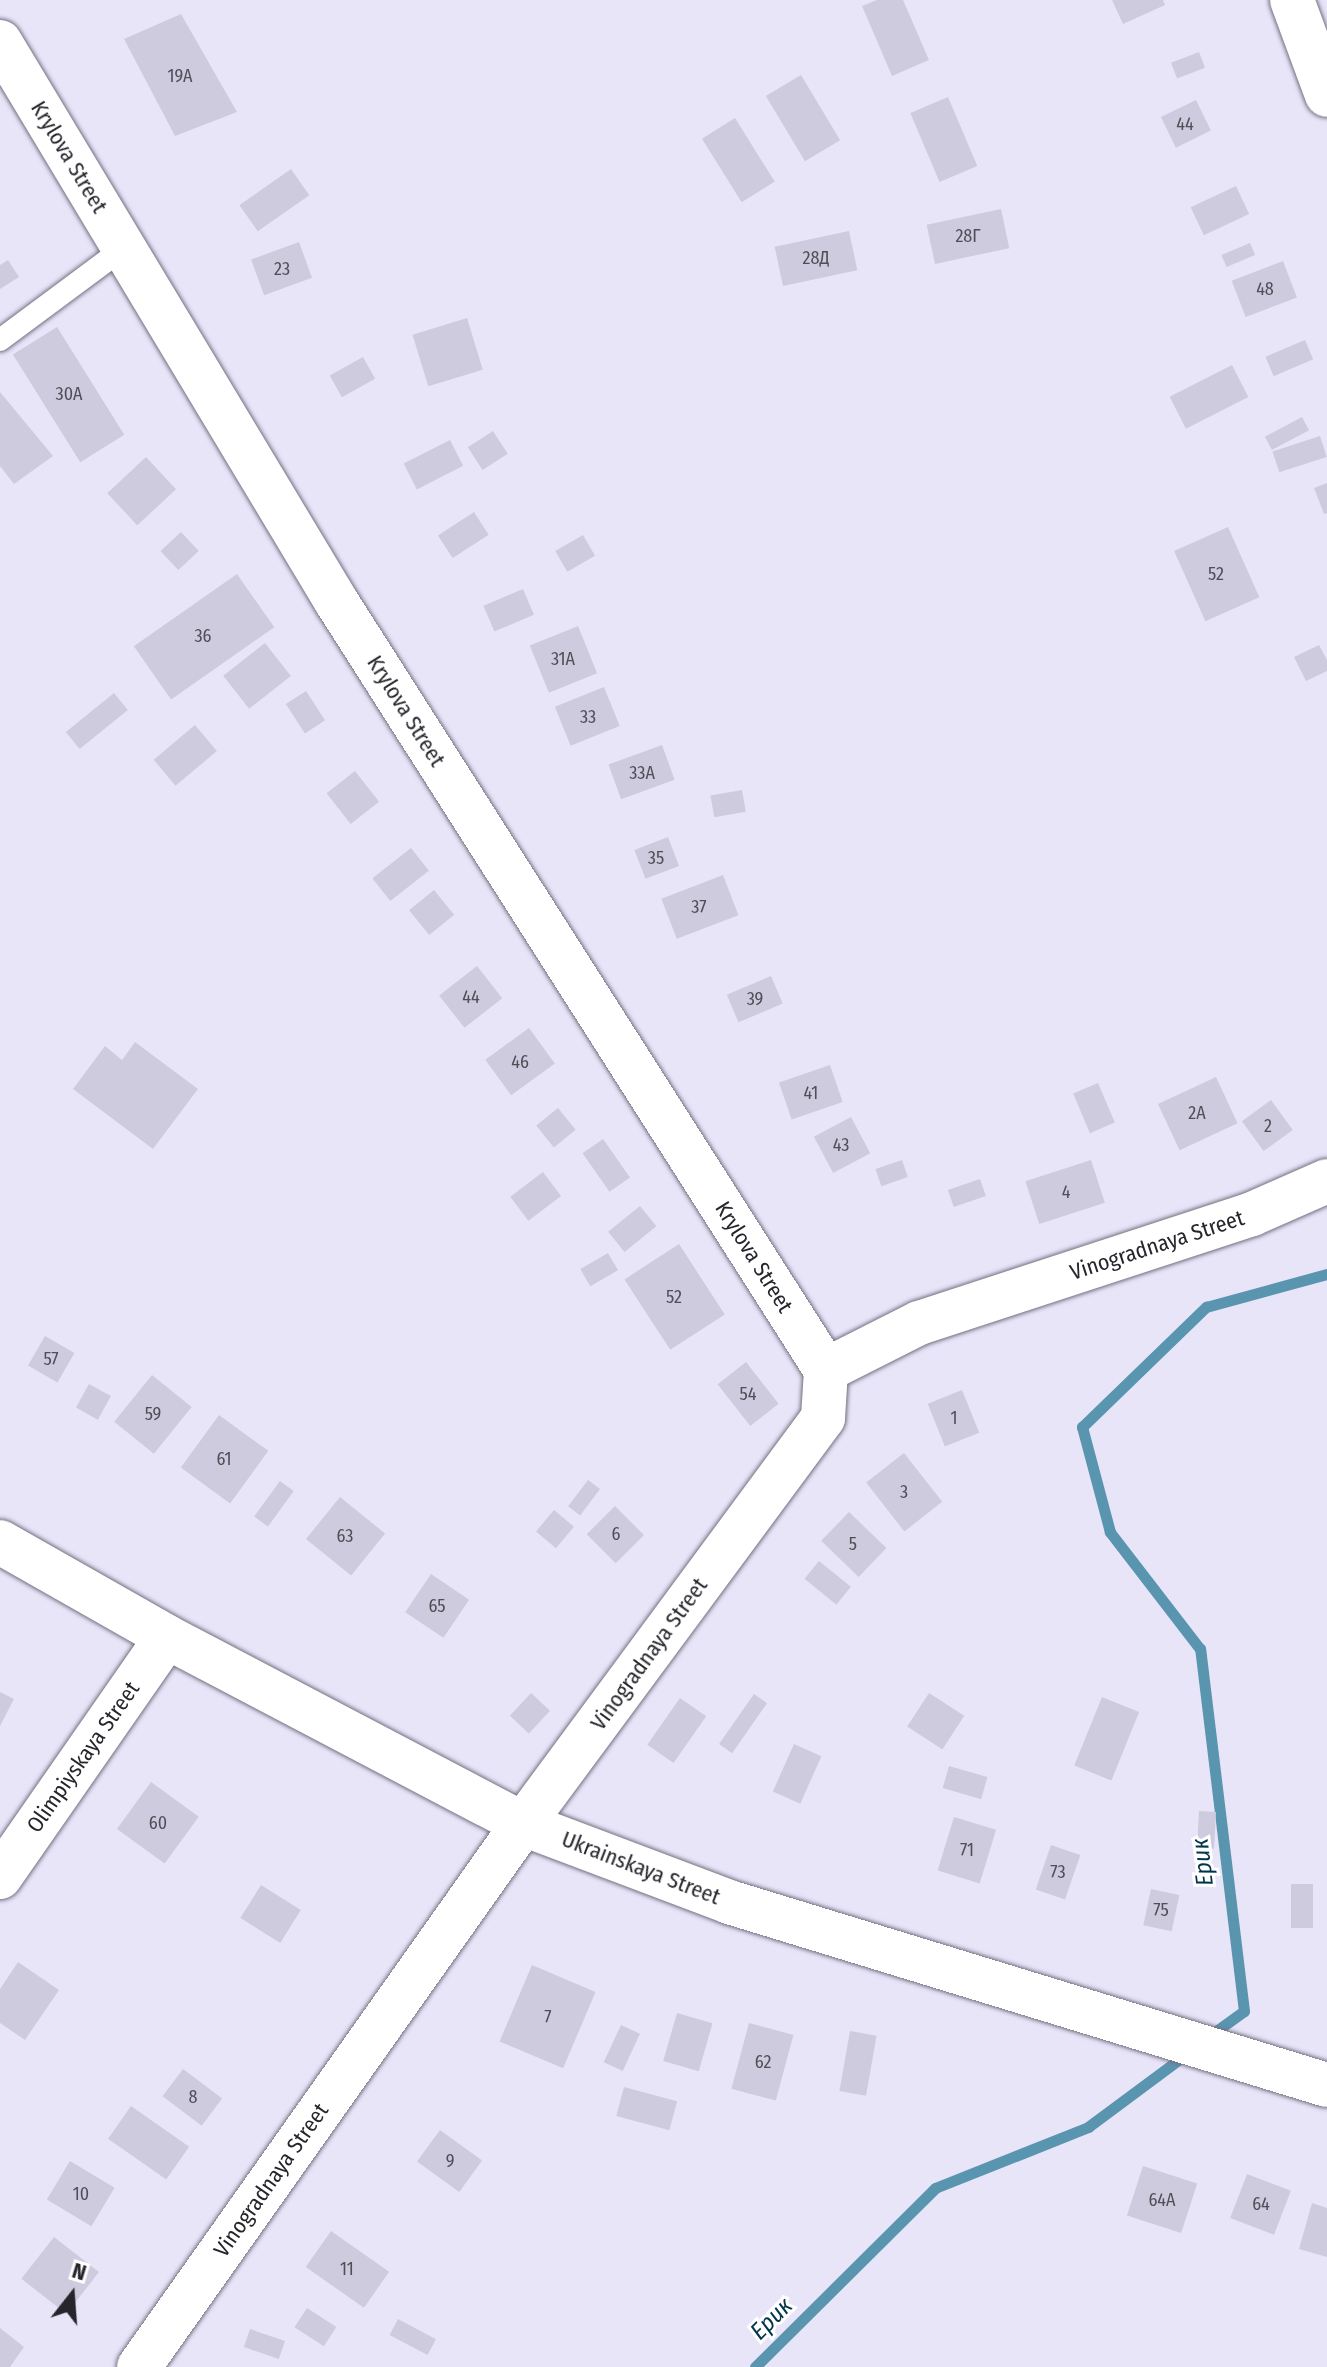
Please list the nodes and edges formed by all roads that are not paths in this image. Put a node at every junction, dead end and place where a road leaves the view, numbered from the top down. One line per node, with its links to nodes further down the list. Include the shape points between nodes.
1 (1292, 0): 3 (street)
2 (0, 42): 4 (street, Krylova Street)
3 (1327, 95)
4 (124, 248): 5 (lane); 7 (street, Krylova Street, via 336,601)
5 (0, 340)
6 (1327, 1181): 7 (street, Vinogradnaya Street, via 1252,1214 919,1323)
7 (826, 1370): 10 (street, Vinogradnaya Street, via 823,1418)
8 (0, 1542): 9 (street, Ukrainskaya Street)
9 (167, 1637): 10 (street, Ukrainskaya Street); 11 (street, Olimpiyskaya Street)
10 (523, 1824): 12 (street, Ukrainskaya Street, via 729,1902); 13 (street, Vinogradnaya Street)
11 (0, 1877)
12 (1327, 2085)
13 (139, 2367)

